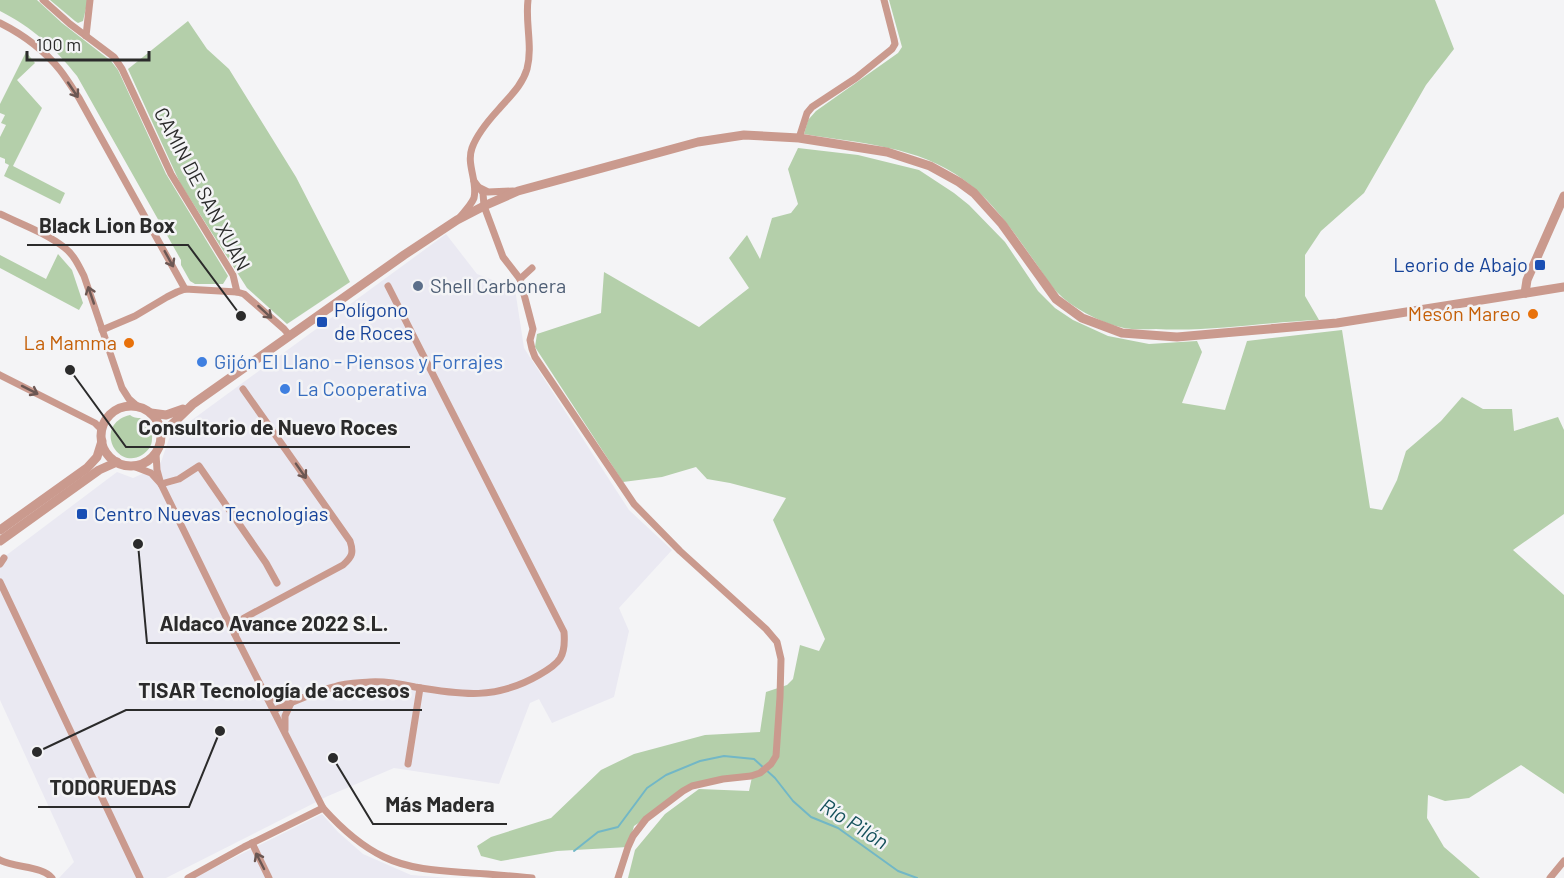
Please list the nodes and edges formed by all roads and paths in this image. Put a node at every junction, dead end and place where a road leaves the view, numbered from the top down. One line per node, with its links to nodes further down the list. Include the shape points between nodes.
1 (43, 0): 6 (street, CAMIN DE SAN XUAN)
2 (90, 0): 6 (street)
3 (528, 0): 8 (street, via 527,70 511,97 482,129 471,150 470,169)
4 (884, 0): 7 (street, via 895,44 892,49 812,107)
5 (0, 23): 18 (street, one-way to 18, via 38,47 60,69)
6 (86, 36): 19 (street, CAMIN DE SAN XUAN, via 114,57 122,69 171,174 233,275)
7 (799, 138): 9 (street, via 744,135 698,142); 20 (street, via 887,152 930,166 959,182 1002,224 1056,299 1082,318 1122,333 1177,337 1337,323)
8 (477, 189): 9 (street); 11 (street, via 476,196); 13 (street, via 471,205)
9 (518, 191): 11 (street)
10 (1564, 196): 20 (street, via 1527,279)
11 (484, 206): 13 (street); 15 (street, via 503,257)
12 (0, 214): 21 (street, one-way to 12, via 76,261 49,238)
13 (457, 220): 22 (street)
14 (532, 268): 15 (street)
15 (520, 279): 58 (street, via 533,329 531,349 624,490 673,543 766,629 777,642 781,658 776,756 771,764 752,776 698,784 664,805 633,836)
16 (388, 286): 42 (street, via 564,632 565,644 562,658 553,667 530,681 497,692 454,693)
17 (1564, 287): 20 (street)
18 (185, 289): 19 (street); 21 (street)
19 (237, 292): 22 (street, CAMIN DE SAN XUAN, one-way to 22, via 250,298)
20 (1525, 293)
21 (102, 330): 26 (street, via 122,388)
22 (290, 336): 25 (street)
23 (0, 375): 28 (street, one-way to 28)
24 (243, 389): 40 (street, one-way to 40, via 353,549 343,565)
25 (193, 404): 27 (street, via 173,414); 29 (street)
26 (137, 406): 27 (street); 28 (street, via 114,411)
27 (151, 413): 29 (street)
28 (102, 430): 30 (street)
29 (162, 434): 31 (street)
30 (102, 441): 32 (street); 35 (street, via 97,457 87,468)
31 (156, 454): 33 (street); 34 (street)
32 (117, 462): 33 (street); 36 (street, via 99,470)
33 (133, 466): 34 (street, via 151,473)
34 (161, 484): 38 (street, via 179,479 199,466); 39 (street)
35 (0, 530)
36 (0, 541)
37 (0, 582): 54 (street)
38 (277, 583)
39 (225, 614): 40 (street); 41 (street)
40 (244, 618): 41 (street)
41 (235, 634): 43 (street)
42 (420, 688): 44 (street, via 374,682 346,684); 47 (street)
43 (266, 694): 44 (street); 45 (street)
44 (291, 703): 45 (street); 46 (street, via 285,716)
45 (274, 710): 46 (street)
46 (285, 733): 48 (street)
47 (408, 764)
48 (323, 808): 49 (street); 52 (street, via 338,824 385,858 429,870)
49 (252, 843): 55 (street); 56 (street, one-way to 49)
50 (0, 860): 53 (street, via 44,870)
51 (1564, 861): 59 (street)
52 (473, 875): 57 (street)
53 (52, 878)
54 (140, 878)
55 (188, 878)
56 (269, 878)
57 (531, 878)
58 (618, 878)
59 (1550, 878)

